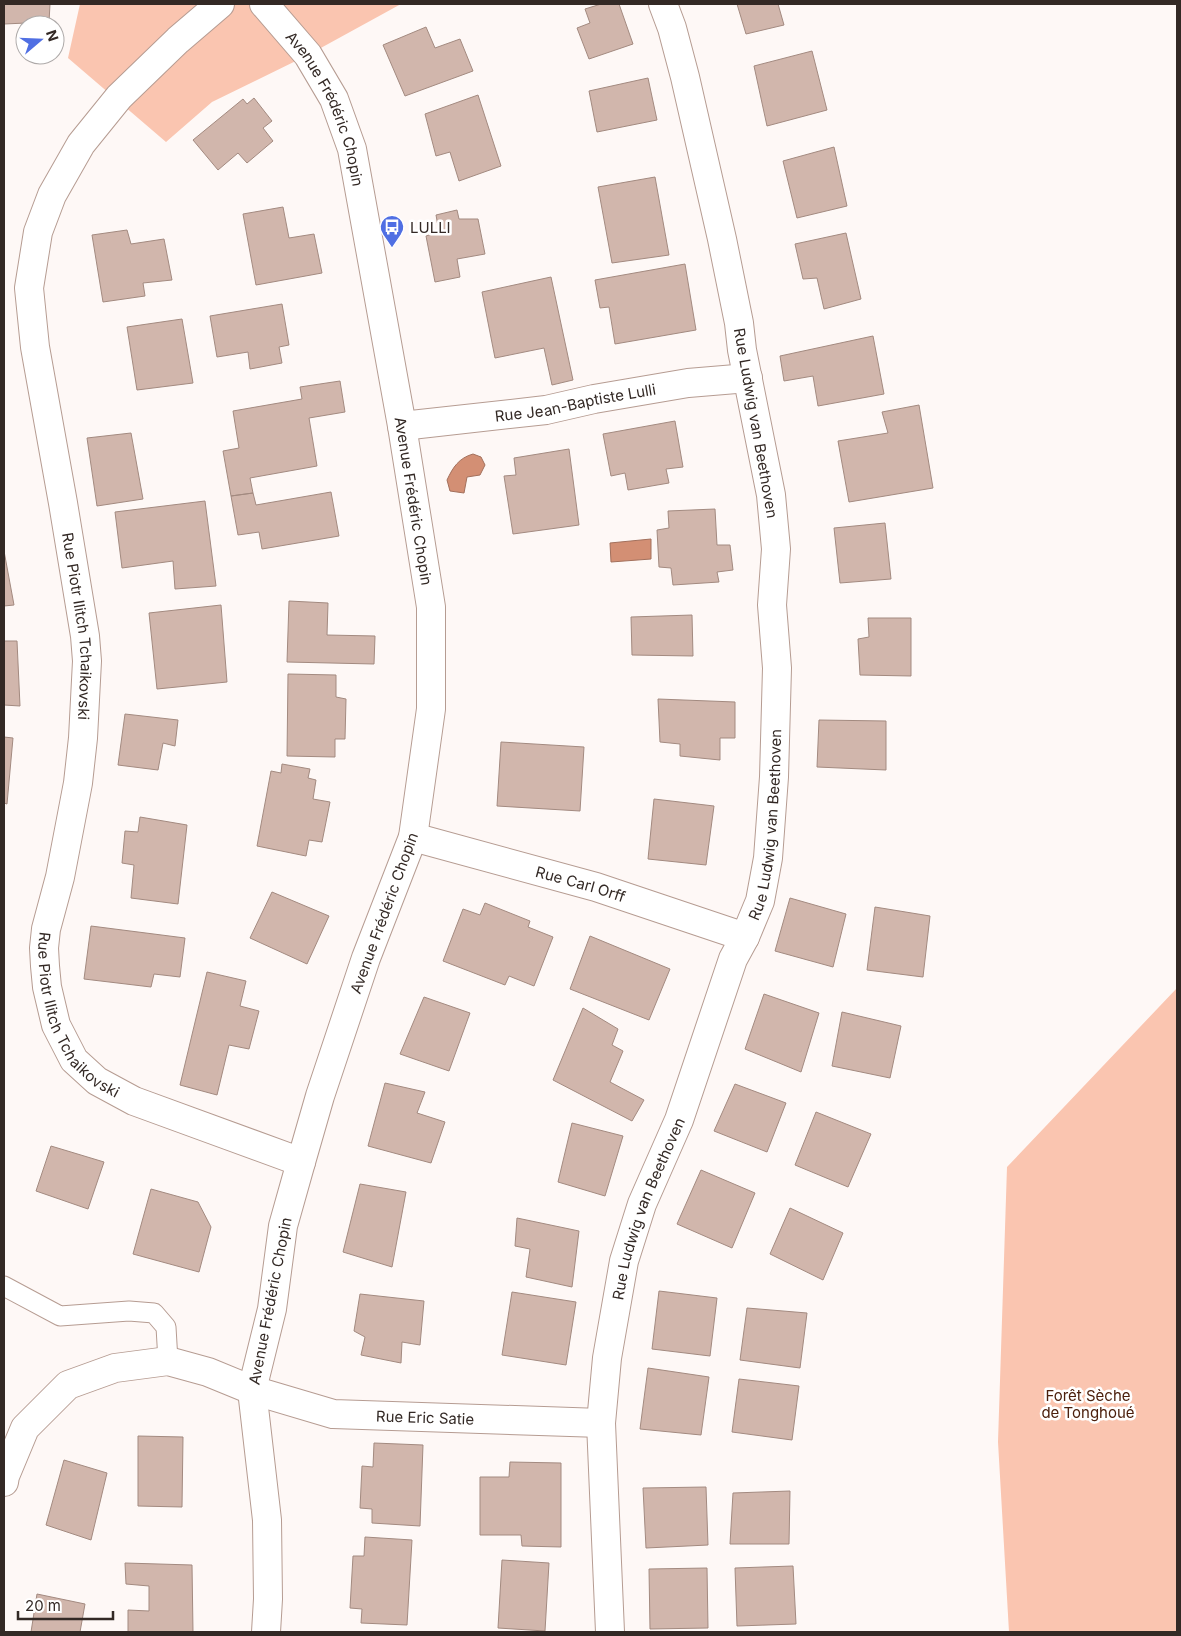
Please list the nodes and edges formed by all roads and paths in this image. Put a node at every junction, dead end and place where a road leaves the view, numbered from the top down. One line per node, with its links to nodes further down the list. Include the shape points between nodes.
1 (220, 4): 9 (street, Rue Piotr Ilitch Tchaikovski, via 119,97 81,144 52,195 38,232 29,288 35,347 64,503 87,661 78,783 46,929 45,966 56,1025 74,1060 97,1081 134,1101)
2 (229, 4): 3 (street, via 243,8)
3 (262, 4): 6 (street, Avenue Frédéric Chopin, via 318,70 334,99 352,149)
4 (663, 4): 5 (street, Rue Ludwig van Beethoven, via 685,77 711,186)
5 (748, 378): 6 (street, Rue Jean-Baptiste Lulli, via 688,383 546,410); 8 (street, Rue Ludwig van Beethoven, via 772,495 776,549 772,606 777,668 768,858 760,901)
6 (402, 426): 7 (street, Avenue Frédéric Chopin, via 431,607 431,709)
7 (413, 837): 8 (street, Rue Carl Orff, via 596,887); 9 (street, Avenue Frédéric Chopin, via 366,958)
8 (745, 937): 13 (street, Rue Ludwig van Beethoven, via 733,959 679,1120 642,1204 625,1253 607,1358)
9 (301, 1162): 12 (street, Avenue Frédéric Chopin, via 283,1226 272,1309)
10 (4, 1286): 11 (lane, via 60,1316 130,1311 154,1313 166,1328)
11 (168, 1361): 12 (street, Rue Eric Satie, via 208,1372); 14 (street, via 115,1368 68,1386 25,1428)
12 (252, 1390): 13 (street, Rue Eric Satie, via 333,1414); 15 (street, Avenue Frédéric Chopin, via 267,1520)
13 (601, 1423): 16 (street, Rue Ludwig van Beethoven)
14 (4, 1482)
15 (266, 1632)
16 (610, 1632)

